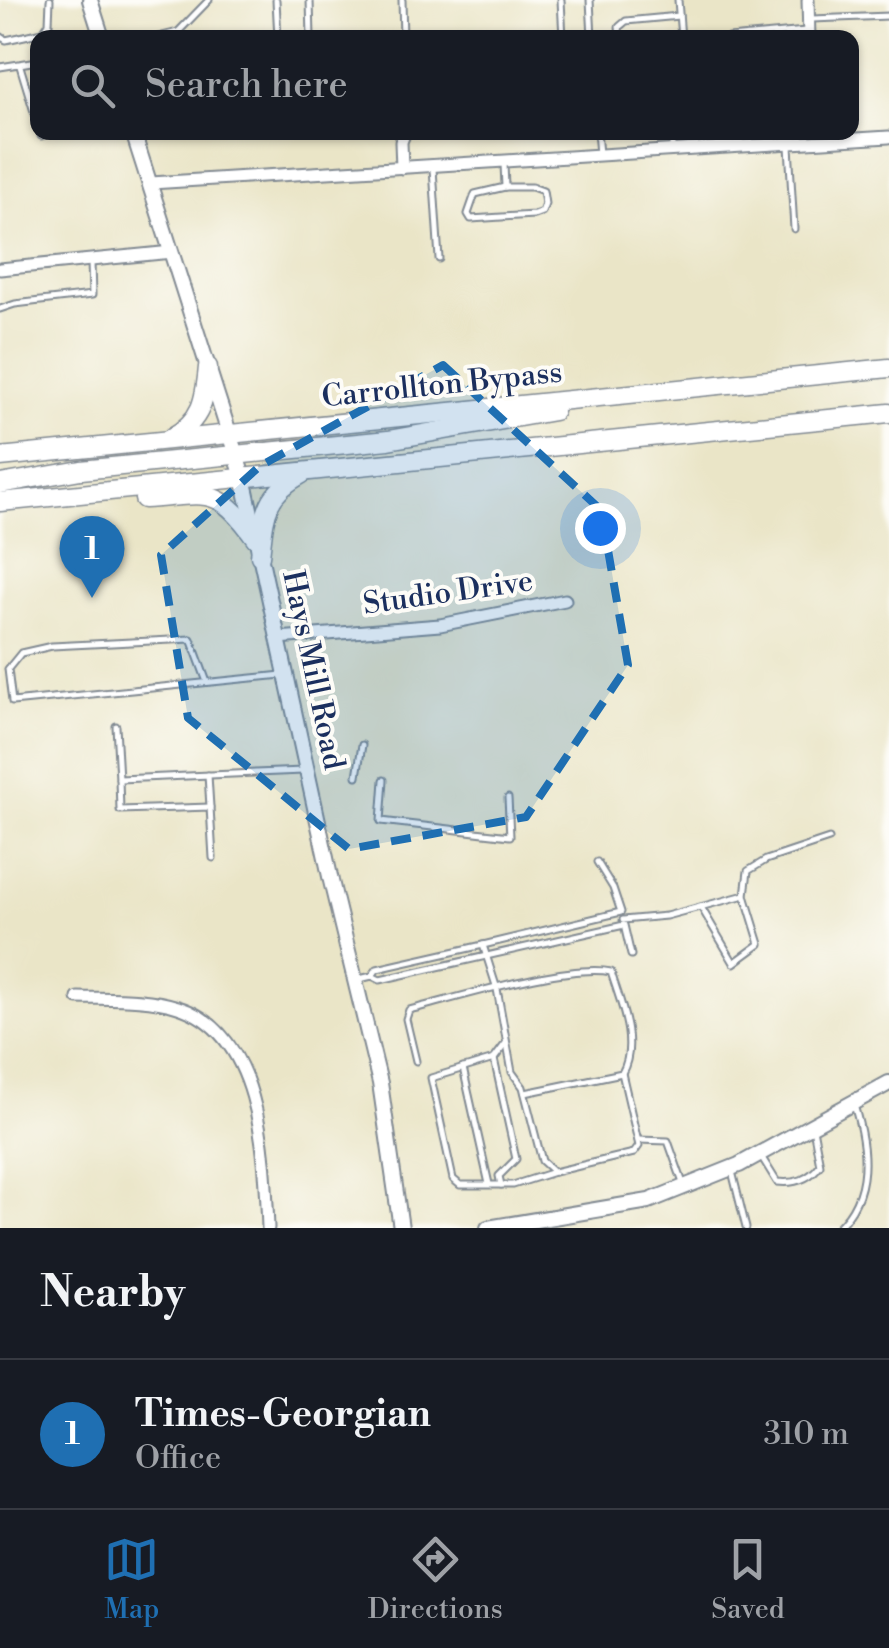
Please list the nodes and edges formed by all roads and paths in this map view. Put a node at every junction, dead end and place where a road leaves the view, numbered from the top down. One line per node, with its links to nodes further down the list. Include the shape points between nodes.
1 (50, 0): 14 (lane)
2 (90, 0): 15 (street)
3 (208, 0): 16 (lane)
4 (276, 0): 17 (lane)
5 (310, 0): 18 (lane)
6 (402, 0): 19 (lane)
7 (561, 0): 20 (lane)
8 (590, 0): 21 (lane)
9 (678, 0): 11 (lane)
10 (808, 0): 13 (street)
11 (679, 16): 22 (lane, via 626,21); 23 (lane)
12 (889, 16): 13 (lane)
13 (809, 29)
14 (44, 30)
15 (99, 30)
16 (181, 30)
17 (278, 30)
18 (311, 30)
19 (404, 30)
20 (563, 30)
21 (592, 30)
22 (619, 30)
23 (680, 30)
24 (30, 35): 25 (lane)
25 (0, 36)
26 (30, 63): 27 (lane)
27 (20, 66): 28 (lane); 29 (lane)
28 (0, 68)
29 (30, 99)
30 (859, 137): 31 (street)
31 (889, 137)
32 (137, 140): 45 (street, Hays Mill Road)
33 (402, 140): 44 (street)
34 (598, 140): 41 (lane)
35 (672, 140): 40 (lane)
36 (718, 140): 39 (lane)
37 (800, 140): 38 (street)
38 (788, 143): 39 (street); 47 (lane)
39 (718, 148): 40 (street)
40 (672, 151): 41 (street)
41 (599, 155): 42 (street)
42 (503, 162): 43 (street); 46 (lane)
43 (433, 166): 44 (street); 49 (lane)
44 (402, 168): 45 (street)
45 (151, 184): 48 (street, Hays Mill Road)
46 (505, 187): 46 (lane, via 475,194 472,220 542,212 543,192)
47 (794, 230)
48 (172, 252): 50 (street); 53 (street, Hays Mill Road)
49 (438, 259)
50 (91, 260): 51 (street); 52 (lane, via 92,296)
51 (0, 268)
52 (0, 309)
53 (208, 367): 57 (street, Hays Mill Road); 58 (main road, via 200,414)
54 (889, 368): 55 (main road, Carrollton Bypass)
55 (635, 393): 57 (main road, Carrollton Bypass); 59 (main road, via 406,438)
56 (889, 413): 61 (main road)
57 (229, 432): 58 (main road, Carrollton Bypass); 59 (street, Hays Mill Road)
58 (168, 439): 60 (main road, Carrollton Bypass)
59 (236, 456): 62 (street, Hays Mill Road); 63 (main road)
60 (0, 457)
61 (308, 471): 62 (main road); 66 (main road, via 283,484 268,504)
62 (243, 478): 64 (main road); 66 (street, Hays Mill Road)
63 (0, 484)
64 (39, 498): 65 (main road); 66 (main road, via 214,497 232,507)
65 (0, 502)
66 (258, 548): 68 (street, Hays Mill Road)
67 (565, 600): 68 (street, Studio Drive, via 440,625)
68 (278, 638): 69 (street, Hays Mill Road)
69 (286, 674): 70 (lane); 73 (street, Hays Mill Road)
70 (207, 682): 70 (lane, via 12,702 8,669 21,654 52,646 191,638)
71 (116, 726): 76 (lane)
72 (362, 745): 75 (lane)
73 (306, 771): 74 (lane); 90 (street, Hays Mill Road)
74 (208, 775): 76 (lane); 79 (lane)
75 (356, 776)
76 (119, 779): 79 (lane, via 120,810)
77 (384, 780): 78 (lane, via 381,821 510,836)
78 (508, 798)
79 (210, 807): 81 (lane)
80 (829, 839): 83 (lane, via 748,871)
81 (214, 858)
82 (597, 862): 85 (lane)
83 (744, 894): 84 (lane); 84 (lane, via 760,944 734,962)
84 (701, 907): 85 (lane)
85 (622, 919): 86 (lane); 87 (lane); 88 (lane)
86 (484, 944): 88 (lane); 89 (lane, via 377,969)
87 (631, 955)
88 (487, 957): 89 (lane, via 380,980); 91 (lane)
89 (372, 976): 90 (lane)
90 (355, 980): 110 (street, Hays Mill Road, via 380,1083)
91 (496, 989): 93 (lane); 95 (lane, via 410,1010 406,1019); 97 (lane, via 571,972 612,972 626,1026 629,1060)
92 (78, 998): 109 (street, via 168,1005 220,1031 236,1054 256,1116)
93 (506, 1043): 94 (lane); 99 (lane)
94 (494, 1059): 96 (lane); 107 (lane, via 516,1160 499,1176)
95 (416, 1061)
96 (463, 1068): 106 (lane); 106 (lane, via 431,1078 453,1179)
97 (622, 1072): 99 (lane); 102 (lane)
98 (889, 1083): 100 (street)
99 (525, 1093): 105 (lane, via 542,1161)
100 (853, 1102): 101 (street); 113 (lane, via 863,1136 864,1181)
101 (812, 1125): 103 (street); 103 (lane, via 820,1165 812,1176 776,1182)
102 (638, 1140): 105 (lane, via 634,1153); 108 (lane, via 668,1141)
103 (759, 1154): 104 (street)
104 (731, 1168): 108 (street); 112 (lane)
105 (554, 1172): 107 (lane)
106 (489, 1184): 107 (lane)
107 (501, 1185)
108 (684, 1186): 111 (street, via 649,1200)
109 (268, 1228)
110 (401, 1228)
111 (488, 1228)
112 (746, 1228)
113 (837, 1228)

